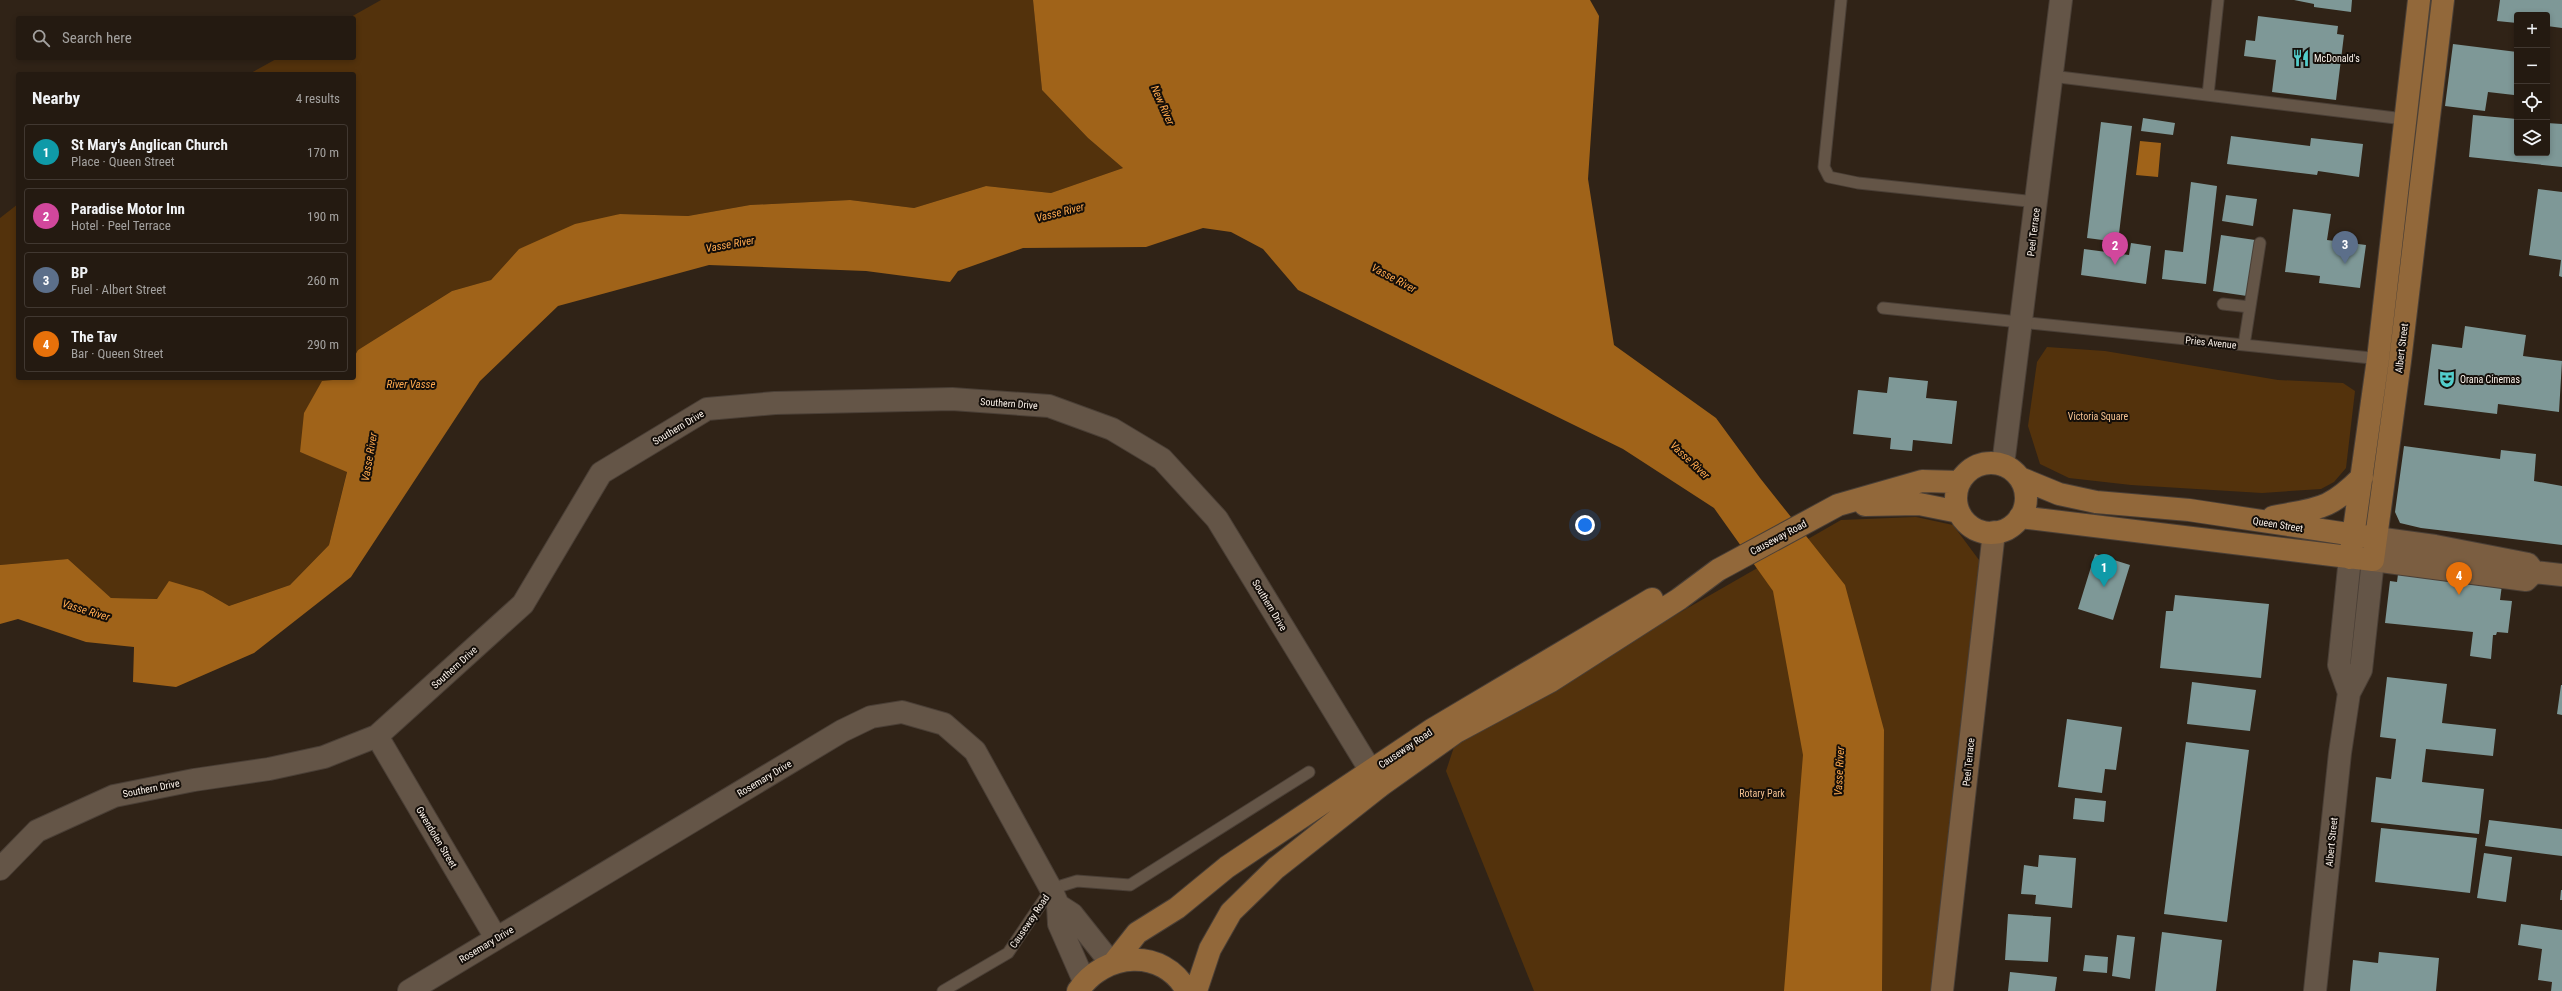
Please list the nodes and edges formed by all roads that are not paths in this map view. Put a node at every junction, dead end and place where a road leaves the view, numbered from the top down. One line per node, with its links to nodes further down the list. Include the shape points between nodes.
1 (1842, 0): 9 (lane, via 1824,167 1829,177 1858,183)
2 (2060, 0): 6 (street, Peel Terrace)
3 (2218, 0): 7 (lane)
4 (2419, 0): 8 (main road, Albert Street)
5 (2443, 0): 17 (main road, Albert Street)
6 (2051, 76): 7 (lane); 9 (street, Peel Terrace)
7 (2208, 95): 8 (lane)
8 (2404, 119): 16 (main road, Albert Street)
9 (2036, 202): 14 (street, Peel Terrace)
10 (2260, 243): 12 (lane)
11 (2223, 304): 12 (lane)
12 (2250, 307): 15 (lane)
13 (1883, 308): 14 (lane, Pries Avenue)
14 (2022, 322): 15 (lane, Pries Avenue); 18 (street, Peel Terrace)
15 (2244, 345): 16 (lane, Pries Avenue)
16 (2378, 359): 17 (lane, Pries Avenue); 19 (main road, Albert Street)
17 (2400, 361): 28 (main road, Albert Street)
18 (2003, 465): 20 (main road); 21 (main road, via 1990,463 1977,466 1965,474)
19 (2362, 477): 25 (main road, via 2345,494 2328,505 2311,511); 27 (main road, Albert Street)
20 (2020, 478): 24 (main road, via 2026,497); 25 (main road, Queen Street, via 2059,494 2089,500 2189,510)
21 (1960, 482): 22 (main road, Causeway Road, via 1922,481); 23 (main road, via 1956,493)
22 (1838, 505): 23 (main road, Causeway Road, via 1919,504); 36 (main road, Causeway Road, via 1718,570 1679,599 1551,680)
23 (1959, 512): 26 (main road, via 1970,526 1981,531)
24 (2020, 517): 26 (main road, via 2011,526); 29 (main road, Queen Street)
25 (2256, 521): 27 (main road, Queen Street)
26 (1994, 532): 46 (street, Peel Terrace)
27 (2353, 536): 28 (main road, Queen Street); 29 (main road, Albert Street)
28 (2376, 538): 30 (main road, Albert Street); 31 (street, Queen Street, via 2435,546 2528,564)
29 (2350, 558): 30 (main road, Queen Street); 33 (street, Albert Street, via 2340,665)
30 (2373, 560): 31 (street, Queen Street, via 2526,580); 33 (street, Albert Street, via 2361,670)
31 (2534, 572): 32 (street, Queen Street)
32 (2562, 575)
33 (2349, 693): 47 (street, Albert Street)
34 (377, 736): 36 (street, Southern Drive, via 524,604 601,473 701,413 708,409 775,403 952,399 1049,406 1112,429 1162,459 1217,519); 37 (street, Southern Drive, via 324,757 269,770 194,780 114,796 37,831); 39 (street, Gwendolen Street)
35 (1309, 772): 38 (lane, Causeway Road, via 1130,885 1077,881)
36 (1376, 778): 40 (main road, Causeway Road, via 1227,867 1177,908 1137,934); 45 (main road, Causeway Road, via 1231,912 1210,949)
37 (0, 869)
38 (1054, 897): 39 (street, Rosemary Drive, via 975,751 944,724 902,712 872,717 842,731); 40 (street, Rosemary Drive); 41 (street, Rosemary Drive, via 1059,924); 43 (lane, Causeway Road, via 1008,953)
39 (496, 938): 42 (street, Rosemary Drive)
40 (1113, 962): 41 (main road, via 1096,970); 44 (main road, via 1134,959 1153,962 1170,971)
41 (1081, 986)
42 (409, 991)
43 (943, 991)
44 (1187, 991)
45 (1196, 991)
46 (1942, 991)
47 (2315, 991)

